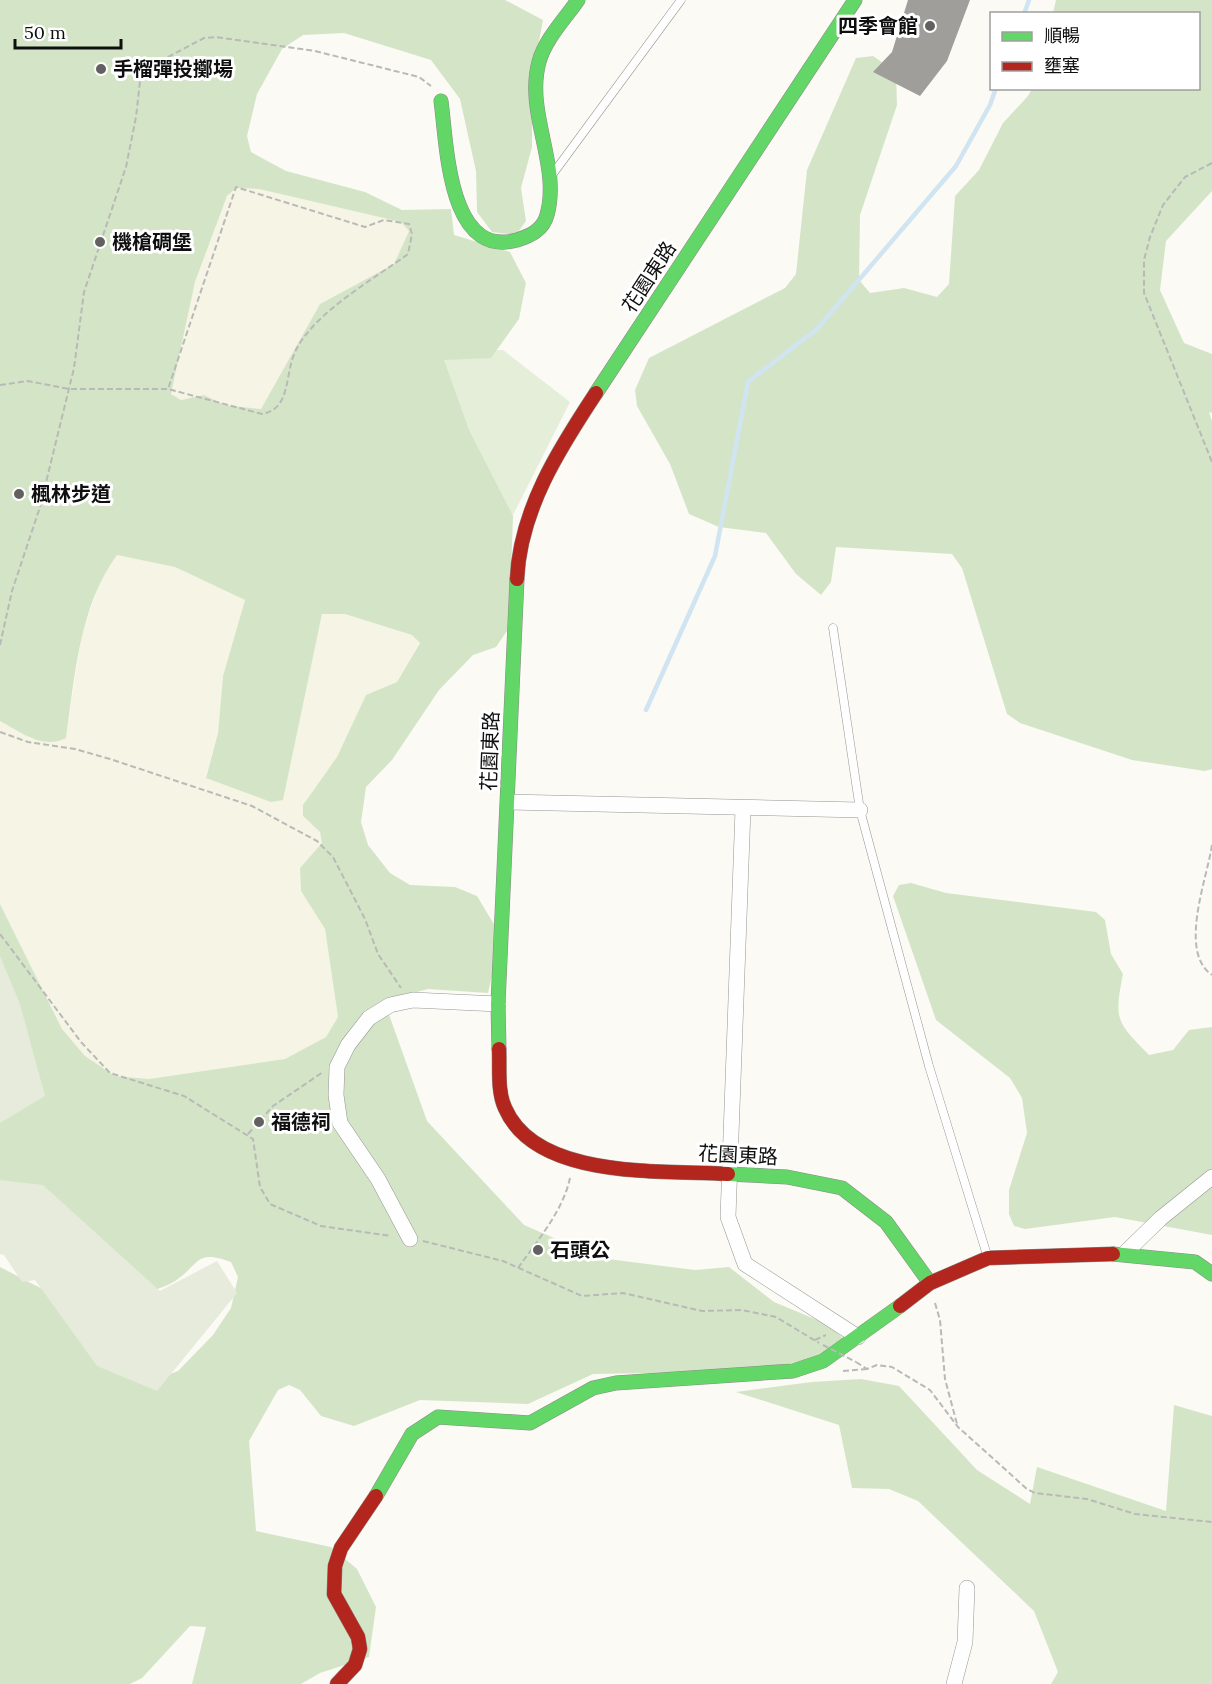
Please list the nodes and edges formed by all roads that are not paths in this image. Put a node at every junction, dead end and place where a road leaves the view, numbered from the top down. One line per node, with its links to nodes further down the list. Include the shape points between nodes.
1 (578, 0): 5 (street, via 539,59 534,91)
2 (681, 0): 5 (lane)
3 (855, 0): 7 (street, 花園東路, via 545,473 529,514 518,560)
4 (441, 101): 5 (street, via 462,215 481,238 496,244 531,236 542,227 548,213)
5 (548, 182)
6 (833, 628): 9 (lane)
7 (507, 802): 8 (street); 10 (street, 花園東路)
8 (743, 809): 9 (street); 11 (street)
9 (860, 810): 15 (lane, via 929,1066)
10 (498, 1005): 11 (street, 花園東路, via 504,1107 518,1131 543,1150 598,1166); 13 (street, via 413,1000 390,1005 369,1018 348,1045 337,1068 340,1123 378,1179)
11 (730, 1174): 17 (street, 花園東路, via 787,1177 842,1188 886,1222); 18 (street, via 728,1217 745,1264)
12 (1212, 1177): 14 (street)
13 (410, 1239)
14 (1124, 1254): 15 (street); 16 (street, via 1195,1262)
15 (988, 1258): 17 (street)
16 (1212, 1274)
17 (930, 1283): 18 (street)
18 (858, 1336): 20 (street, via 823,1361 793,1371 616,1383 593,1388 530,1423 438,1417 423,1425 412,1434 341,1548 335,1566 334,1594 358,1637 360,1649 355,1665)
19 (968, 1588): 21 (street, via 965,1642)
20 (337, 1684)
21 (954, 1684)

